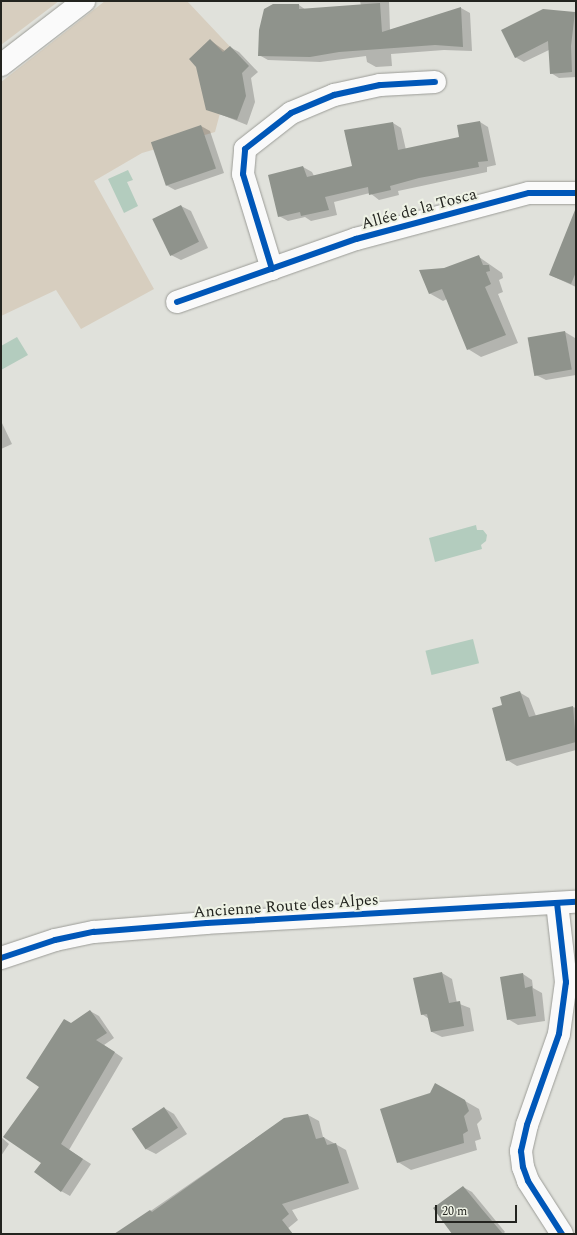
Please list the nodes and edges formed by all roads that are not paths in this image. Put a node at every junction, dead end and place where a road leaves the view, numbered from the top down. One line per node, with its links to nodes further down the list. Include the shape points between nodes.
1 (84, 1): 2 (street)
2 (1, 64)
3 (435, 82): 5 (street, via 380,85 334,95 291,113 245,149 243,174)
4 (576, 192): 5 (street, Allée de la Tosca, via 529,193 356,239)
5 (272, 269): 6 (street, Allée de la Tosca)
6 (177, 302)
7 (566, 902): 8 (street, Ancienne Route des Alpes, via 94,932 55,940); 9 (street, via 566,982 559,1034 527,1125 521,1151 528,1181)
8 (1, 958)
9 (562, 1234)

